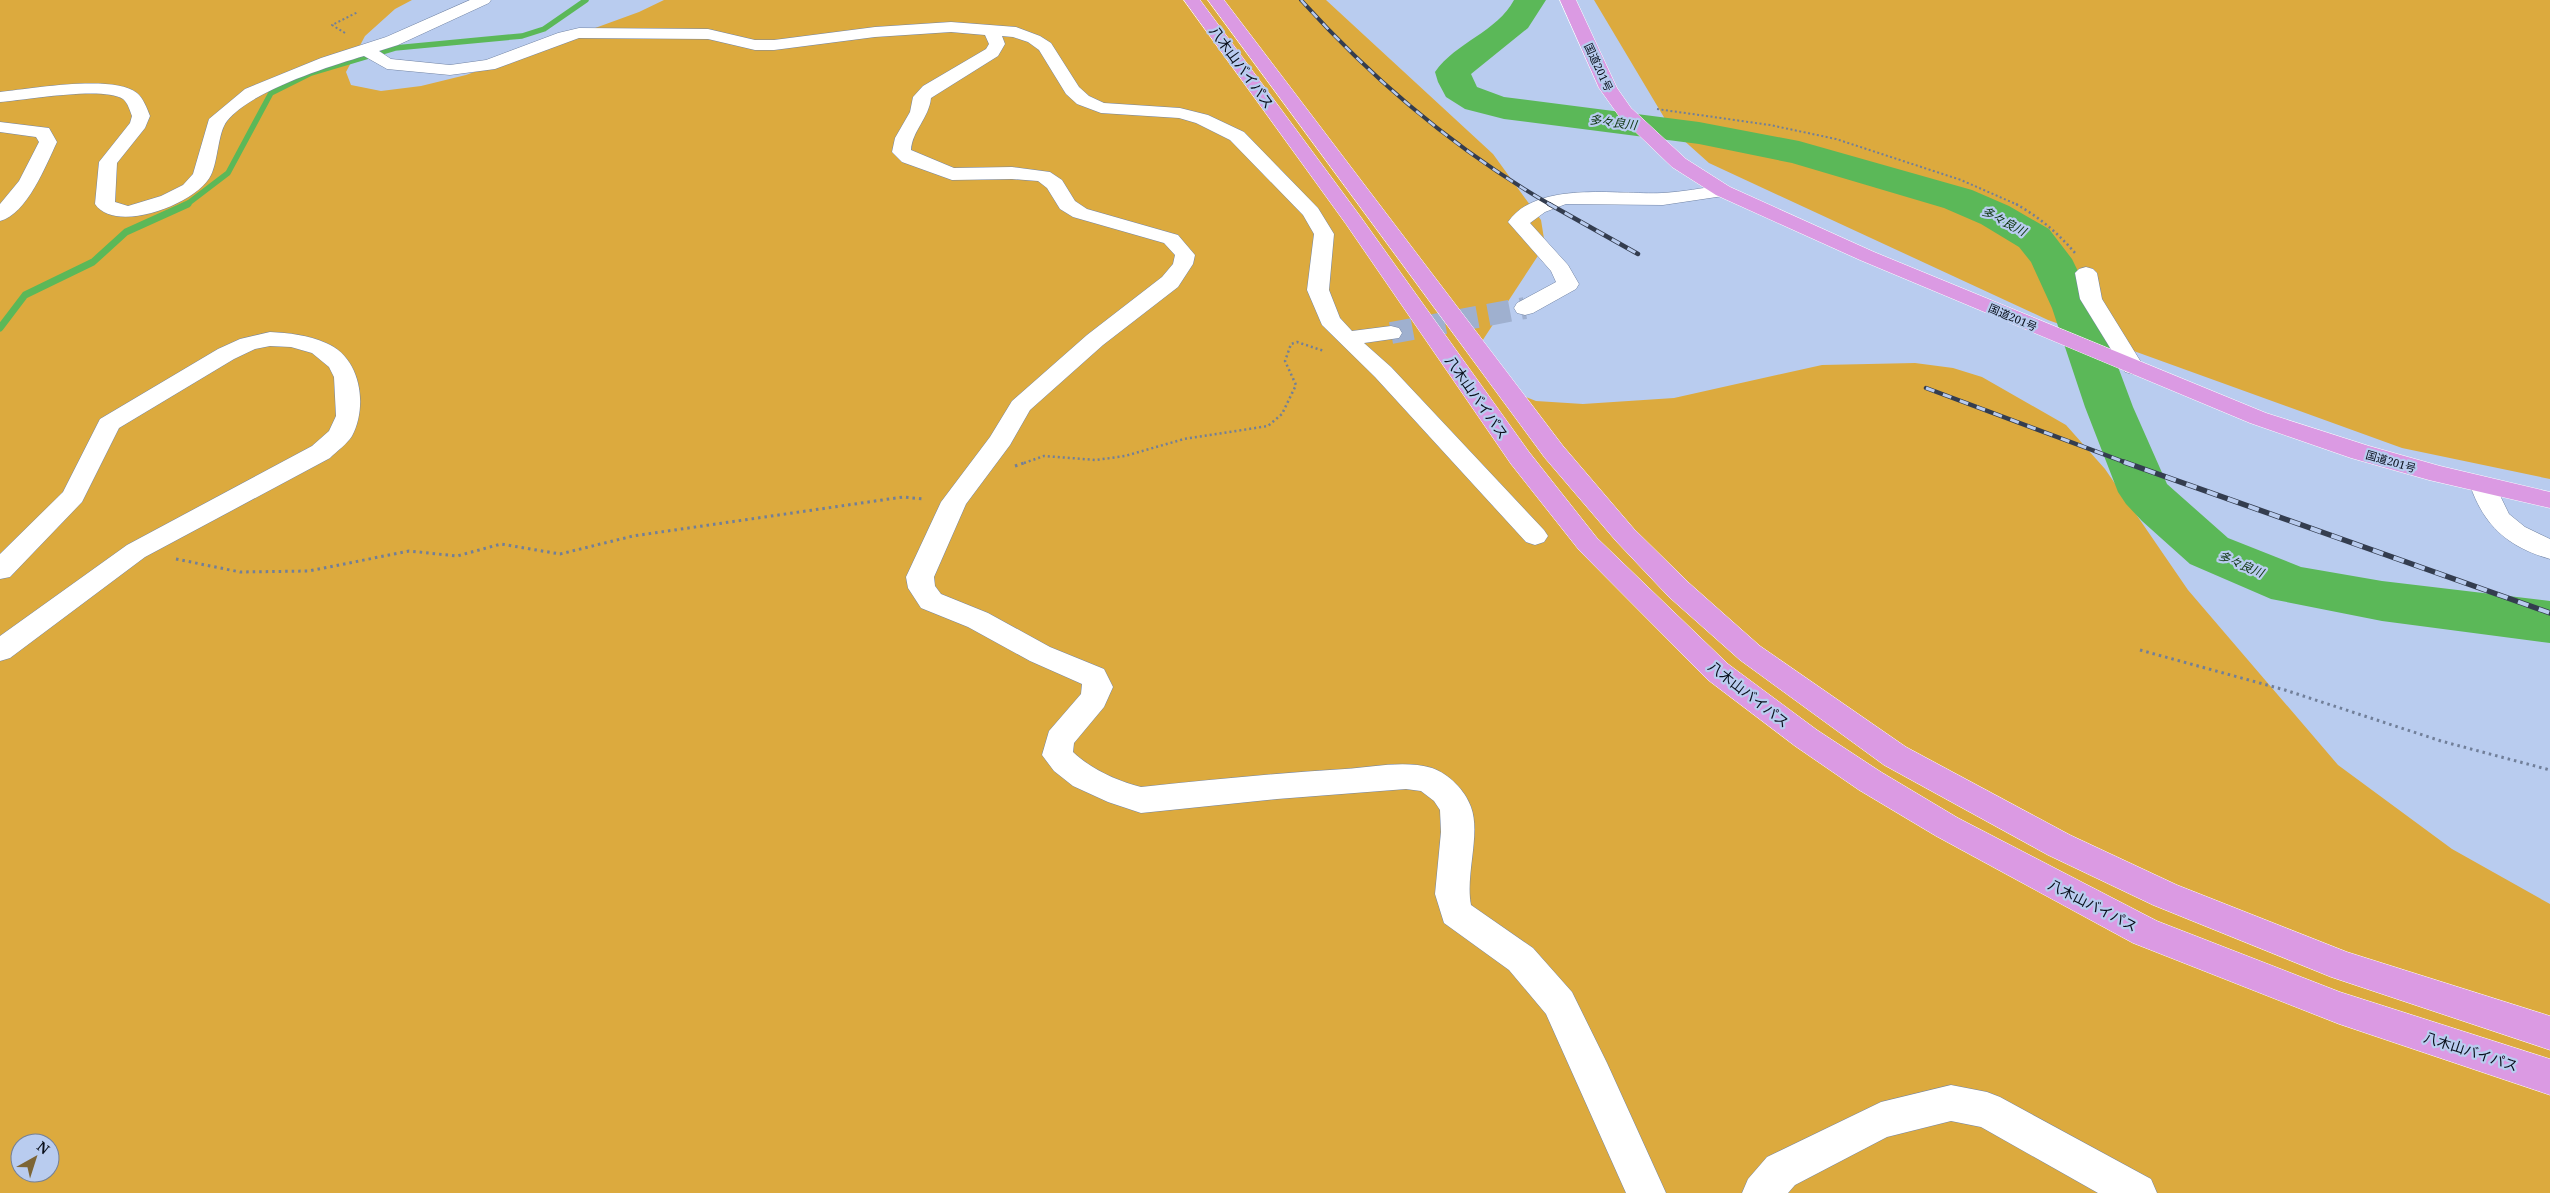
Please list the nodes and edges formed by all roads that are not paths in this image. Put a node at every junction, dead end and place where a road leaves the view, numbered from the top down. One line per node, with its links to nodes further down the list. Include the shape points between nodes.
1 (483, 0): 6 (street)
2 (1192, 0): 23 (highway, 八木山バイパス, via 1353,220 1520,458 1588,544 1718,672 1806,738 1887,791 1947,827 2145,932 2339,1008)
3 (1216, 0): 22 (highway, 八木山バイパス, via 1554,452 1632,542 1679,590 1750,653 1895,756 2059,845 2165,895 2343,966)
4 (1568, 0): 9 (highway, 国道201号, via 1608,88 1622,108 1679,163)
5 (992, 30): 6 (street, via 952,27 894,30 774,45 755,45 708,34 579,33 489,65 450,70 387,64); 14 (street, via 1016,32 1034,38 1083,100 1102,108 1180,113 1202,119 1237,136 1311,212 1324,234 1318,290 1330,320); 24 (street, via 997,44 992,52 922,97 917,120 900,144 900,152 952,174 1043,176 1055,184 1068,206 1080,213 1171,239 1185,255 1183,264 1170,282 1095,340 1020,406 1001,440 954,502 920,576 922,588 931,601 978,620 1040,654 1094,677 1098,687 1094,699 1060,739 1057,755 1065,765 1120,795 1141,800 1406,777 1429,780 1445,792 1456,808 1452,894 1456,913 1521,958 1559,1003)
6 (364, 51): 7 (street, via 250,93 218,119 202,175 190,189 168,200 129,212 115,210 105,204 108,162 139,124 141,116 131,96 103,87)
7 (0, 97)
8 (0, 127): 10 (street, via 43,132 48,142 27,186)
9 (1724, 191): 12 (street, via 1663,199 1563,198 1538,208 1518,222 1561,269 1568,284); 15 (highway, 国道201号, via 1768,213)
10 (0, 214)
11 (2086, 274): 15 (street, via 2091,299)
12 (1525, 308)
13 (1391, 333): 14 (street)
14 (1346, 338): 18 (street, via 1383,372)
15 (2133, 367): 16 (highway, 国道201号, via 2286,427 2360,452)
16 (2483, 485): 17 (highway, 国道201号); 19 (street, via 2498,519 2512,531)
17 (2550, 500)
18 (1535, 536)
19 (2550, 550)
20 (0, 570): 21 (street, via 73,496 109,424 133,409 226,354 270,339 293,340 320,348 338,363 346,377 348,416 340,435 321,452 136,551)
21 (0, 651)
22 (2550, 1033)
23 (2550, 1076)
24 (1646, 1193)
25 (1762, 1193): 26 (street, via 1781,1171 1881,1120 1951,1103 1987,1110)
26 (2137, 1193)

